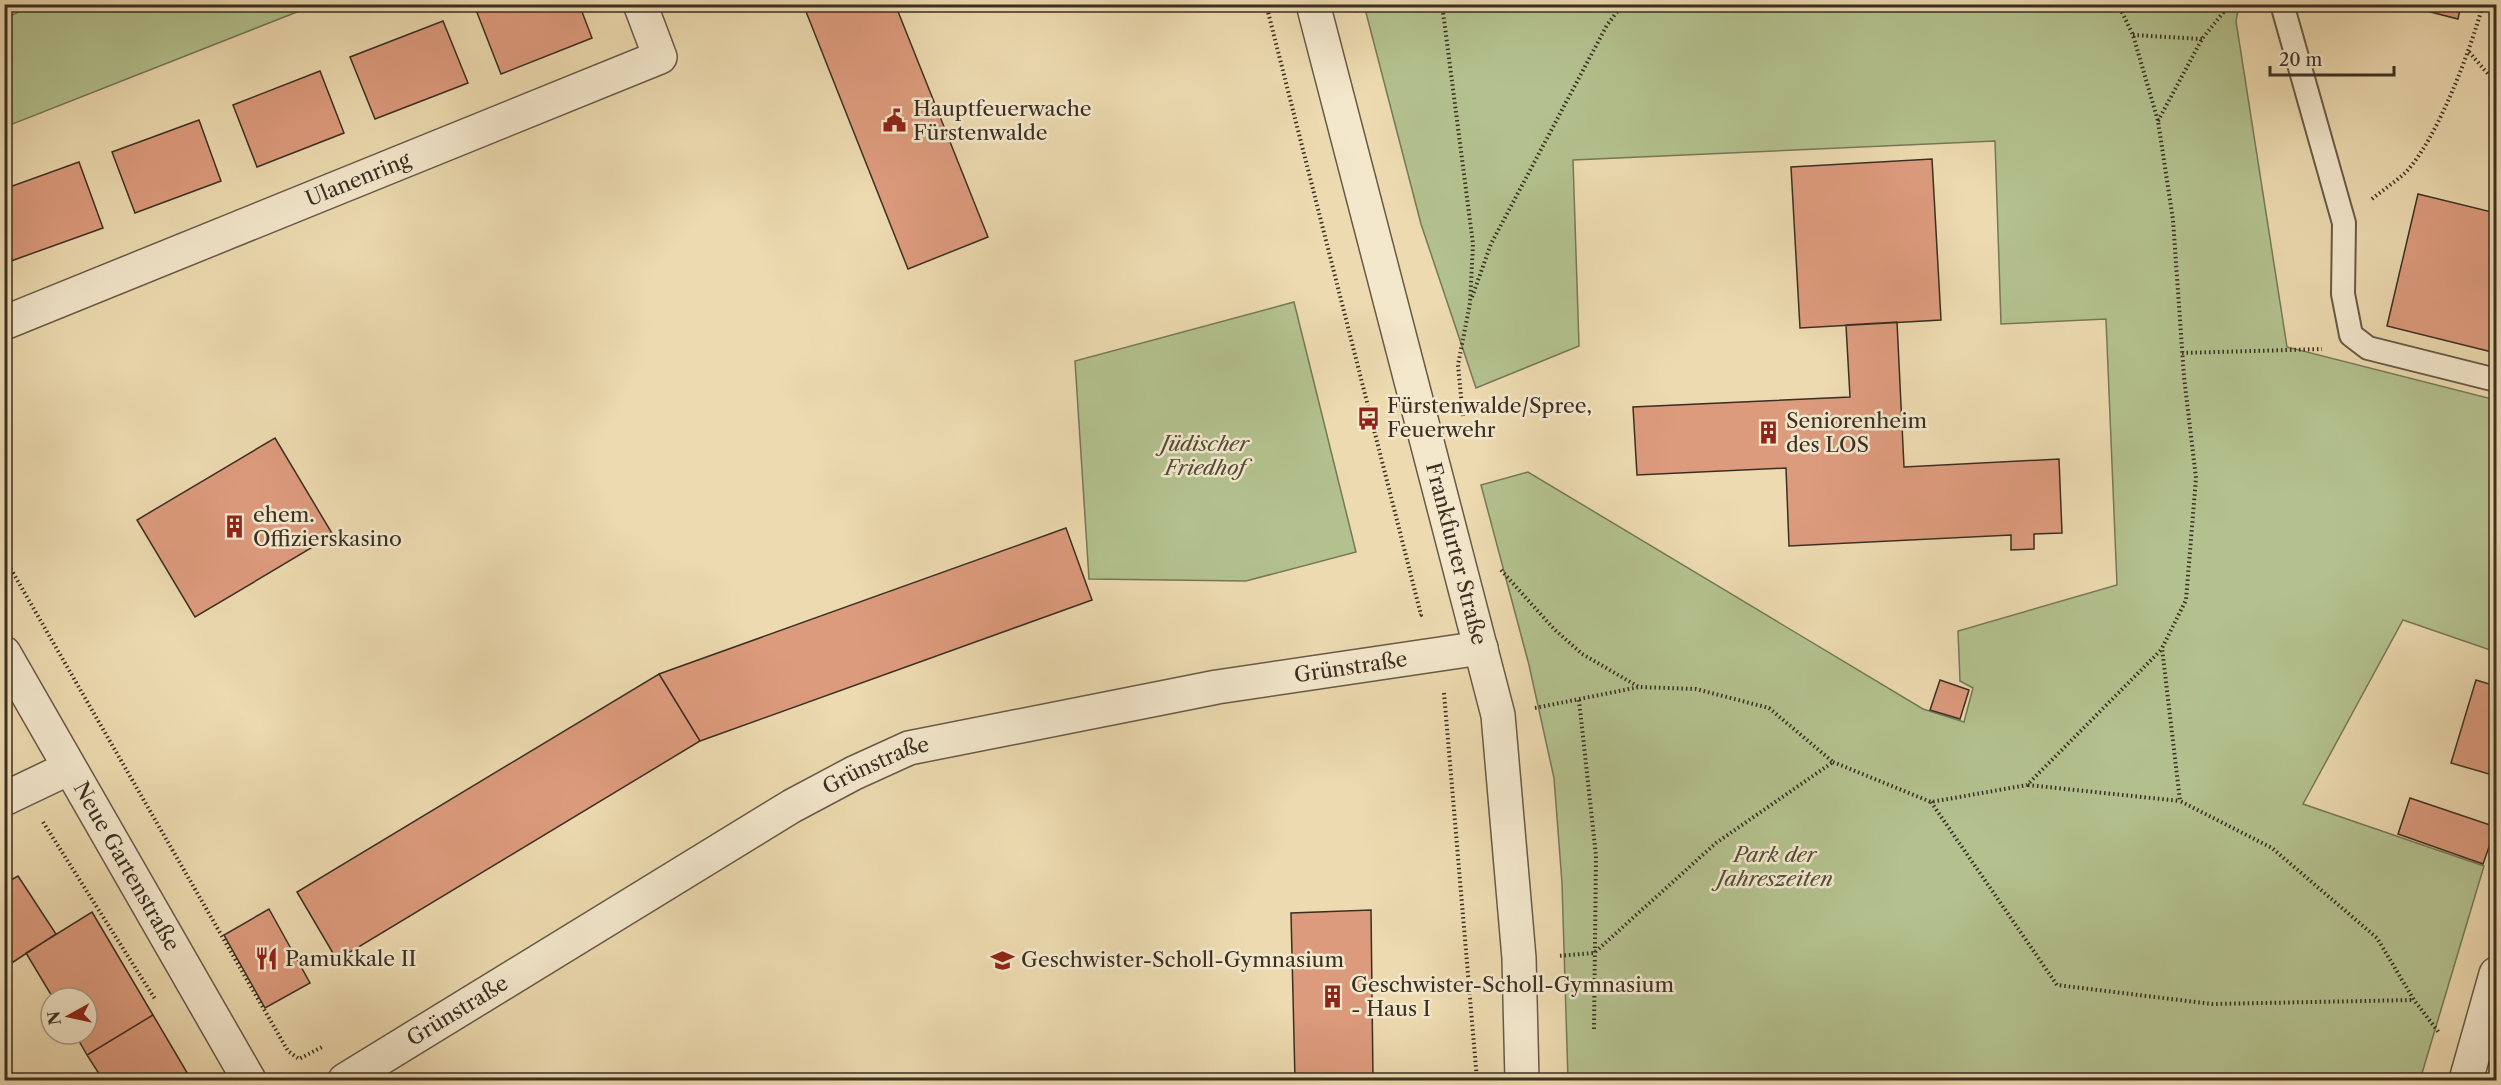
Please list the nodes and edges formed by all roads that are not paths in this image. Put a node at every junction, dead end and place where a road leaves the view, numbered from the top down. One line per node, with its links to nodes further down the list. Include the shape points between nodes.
1 (640, 4): 4 (street, Ulanenring, via 660,57)
2 (1313, 4): 6 (street, Frankfurter Straße)
3 (2282, 4): 5 (lane, via 2344,223 2343,294 2351,335 2368,348)
4 (4, 322)
5 (2496, 380)
6 (1482, 648): 13 (street, Grünstraße, via 1217,687 909,748 792,807); 14 (street, Frankfurter Straße, via 1498,715 1510,824)
7 (4, 653): 8 (street, Neue Gartenstraße)
8 (69, 768): 9 (street); 12 (street, Neue Gartenstraße)
9 (14, 795)
10 (2496, 974): 11 (street)
11 (2469, 1069)
12 (249, 1080)
13 (345, 1080)
14 (1522, 1080)

